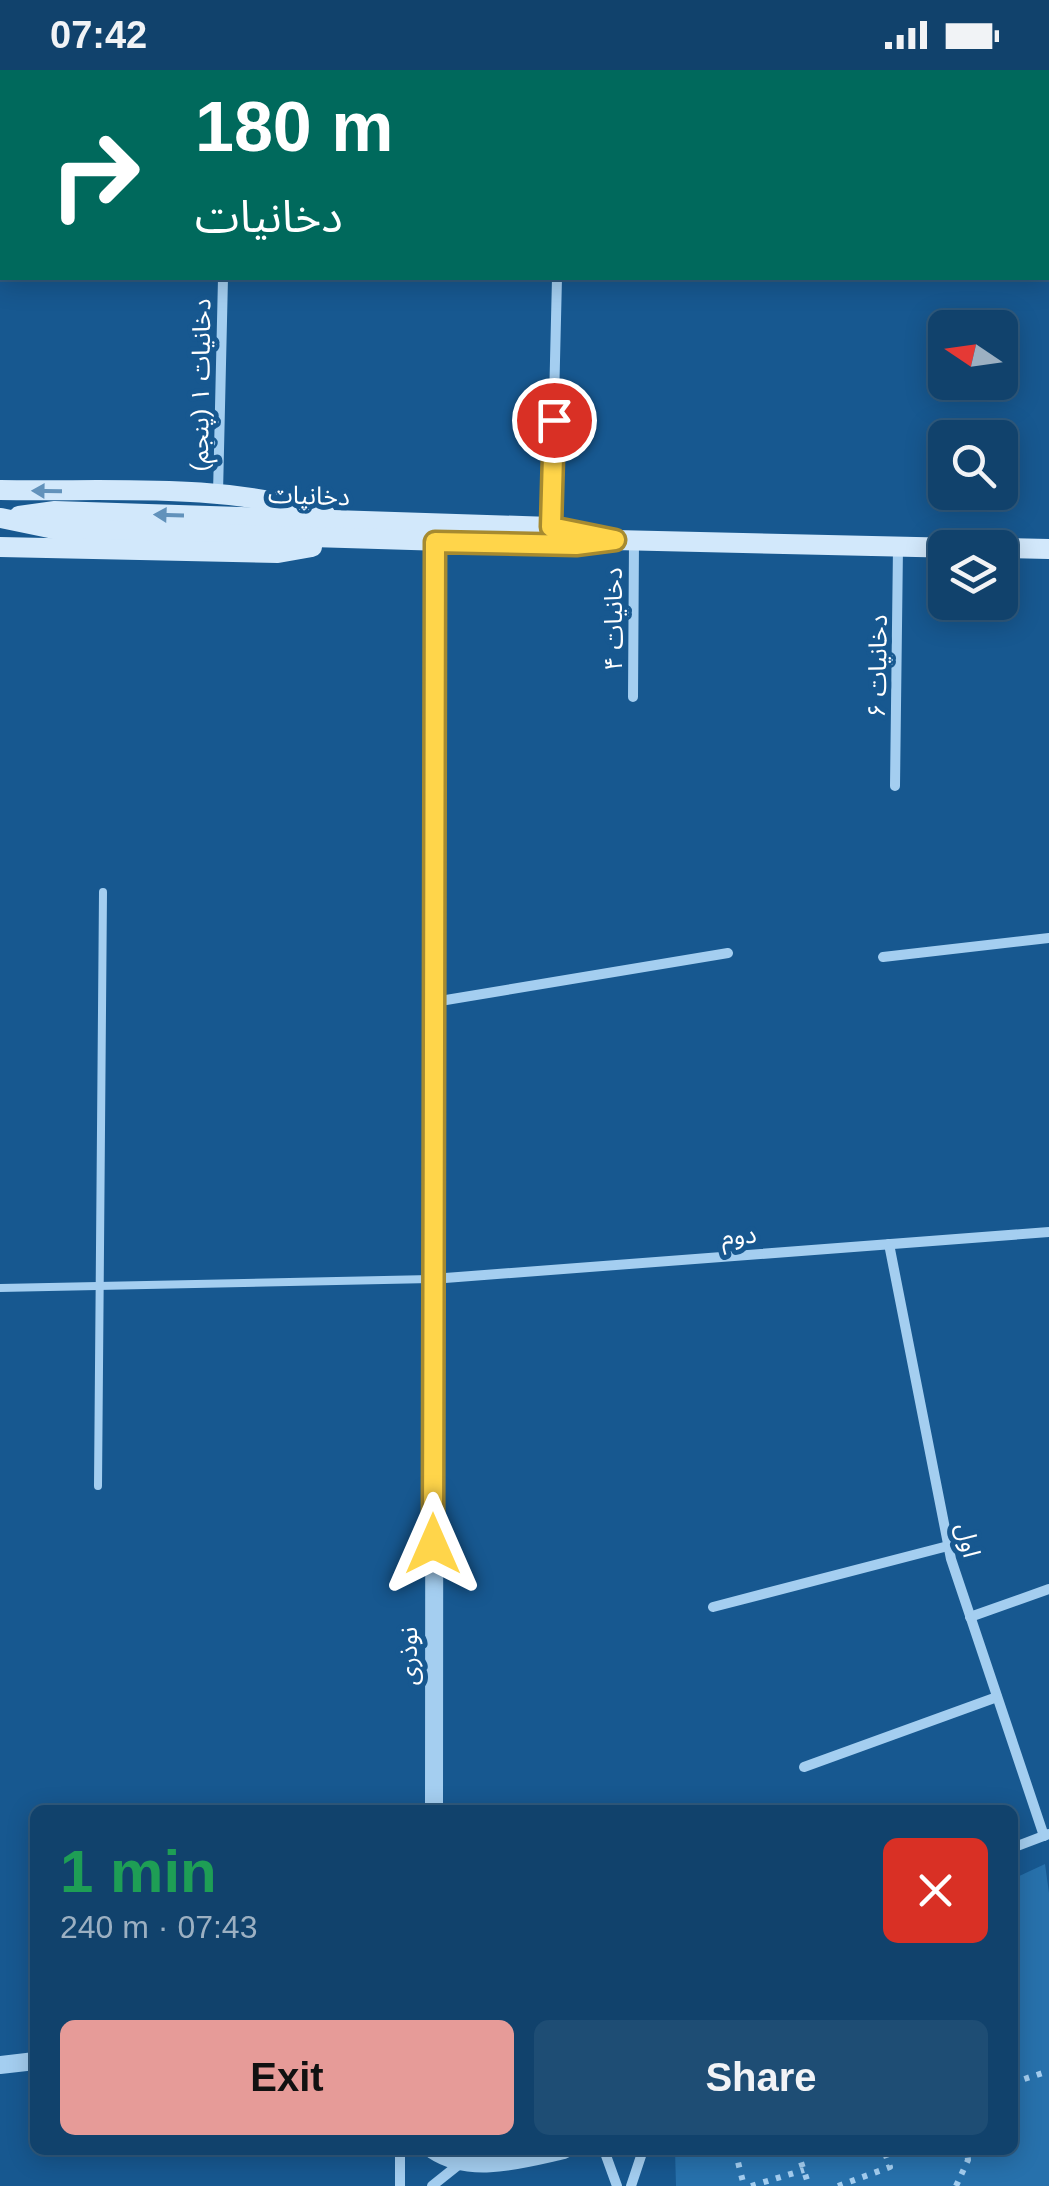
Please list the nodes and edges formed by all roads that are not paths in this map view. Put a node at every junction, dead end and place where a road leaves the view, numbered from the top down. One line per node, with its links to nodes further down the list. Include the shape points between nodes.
1 (222, 280): 4 (street, دخانیات ۱ (پنجم))
2 (558, 280): 6 (street)
3 (0, 490): 4 (main road, one-way to 3)
4 (218, 493): 7 (main road, via 283,501)
5 (0, 518): 7 (main road, دخانیات, via 54,529)
6 (551, 527): 7 (main road, دخانیات); 8 (main road, دخانیات)
7 (351, 530): 9 (main road, دخانیات); 11 (main road, via 278,553)
8 (624, 540): 9 (main road, دخانیات); 10 (main road, دخانیات); 15 (street, دخانیات ۴)
9 (435, 542): 21 (street, نوذری)
10 (898, 546): 12 (main road, دخانیات); 16 (street, دخانیات ۶)
11 (0, 547)
12 (928, 547)
13 (1018, 549): 14 (main road)
14 (1049, 550)
15 (633, 698)
16 (895, 786)
17 (103, 892): 25 (lane)
18 (1049, 938): 20 (street)
19 (728, 953): 21 (street)
20 (883, 956)
21 (433, 1002): 24 (street, نوذری)
22 (1049, 1232): 23 (street, دوم)
23 (889, 1244): 24 (street, دوم); 28 (street, اول)
24 (431, 1279): 25 (lane); 34 (street, نوذری)
25 (100, 1286): 26 (lane); 27 (lane)
26 (0, 1288)
27 (98, 1486)
28 (948, 1546): 30 (street); 31 (street, اول)
29 (1049, 1589): 31 (street)
30 (713, 1607)
31 (970, 1617): 32 (street, اول)
32 (997, 1697): 33 (street); 35 (street, اول)
33 (804, 1767)
34 (434, 1805)
35 (1047, 1835): 36 (street)
36 (1018, 1846)
37 (30, 2062): 38 (street)
38 (0, 2065)
39 (400, 2155): 45 (street)
40 (440, 2155): 44 (street)
41 (536, 2155): 44 (street)
42 (606, 2155): 47 (street)
43 (641, 2155): 48 (street)
44 (463, 2161): 46 (street)
45 (400, 2186)
46 (432, 2186)
47 (617, 2186)
48 (632, 2186)

